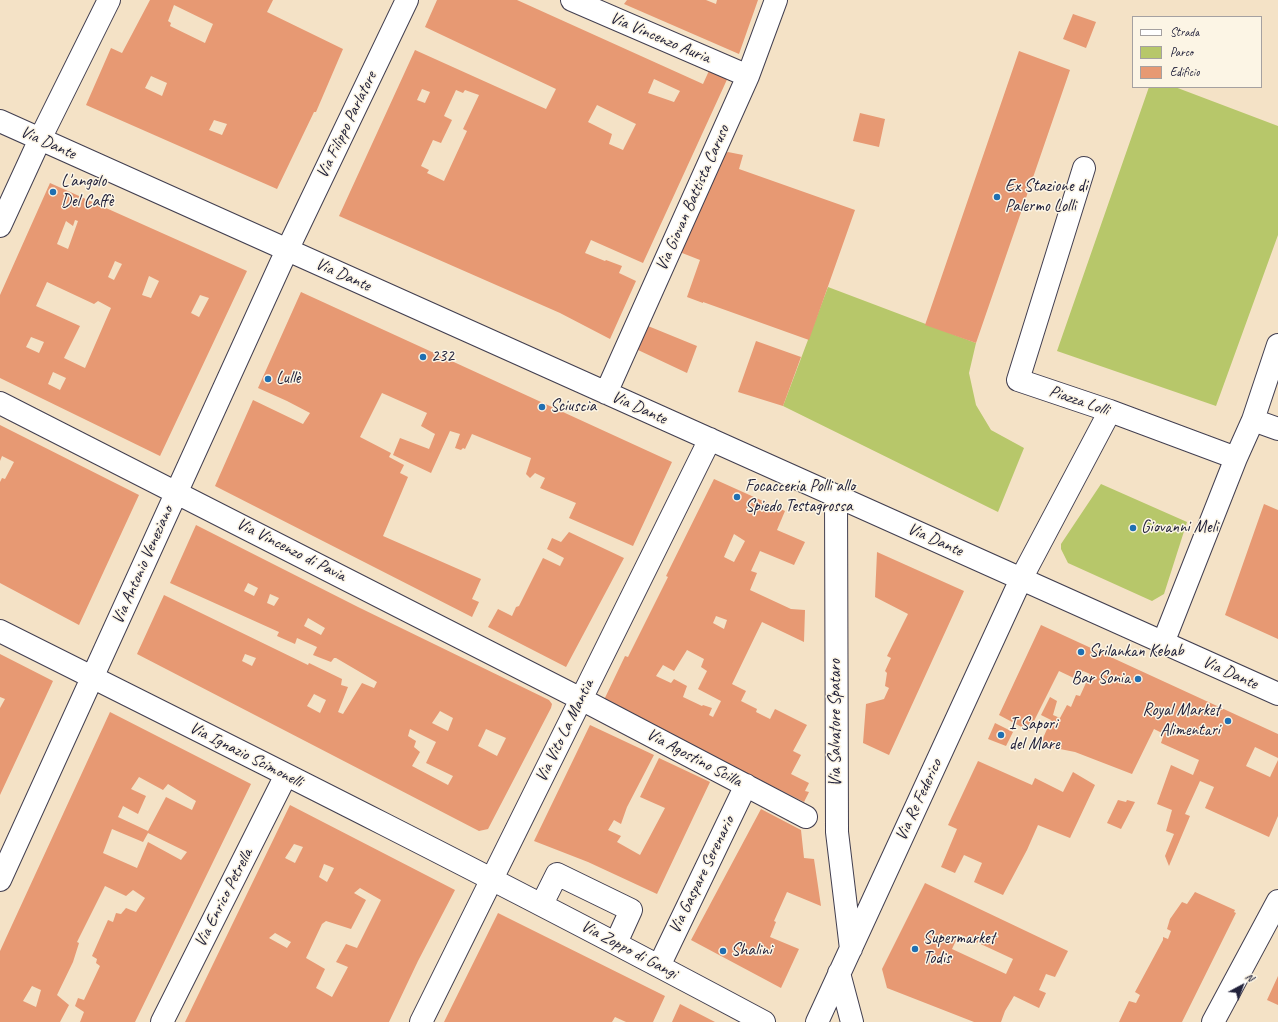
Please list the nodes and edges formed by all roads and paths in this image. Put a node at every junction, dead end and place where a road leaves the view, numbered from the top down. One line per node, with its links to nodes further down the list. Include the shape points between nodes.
1 (109, 0): 7 (street)
2 (407, 0): 10 (street, Via Filippo Parlatore)
3 (572, 0): 5 (street, Via Vincenzo Auria)
4 (776, 0): 5 (street, Via Giovan Battista Caruso)
5 (748, 76): 12 (street, Via Giovan Battista Caruso)
6 (0, 121): 7 (street, Via Dante)
7 (40, 139): 9 (street); 10 (street, Via Dante)
8 (1084, 168): 14 (street, Piazza Lolli, via 1018,380)
9 (0, 226)
10 (287, 250): 12 (street, Via Dante); 19 (street, Via Antonio Veneziano)
11 (1278, 345): 15 (street)
12 (606, 393): 17 (street, Via Dante)
13 (0, 403): 19 (street, Via Vincenzo di Pavia)
14 (1110, 411): 18 (street, Piazza Lolli); 21 (street, Via Re Federico)
15 (1253, 420): 16 (street); 18 (street)
16 (1278, 429)
17 (710, 439): 20 (street, Via Dante); 26 (street, Via Vito La Mantia)
18 (1236, 458): 23 (street)
19 (176, 492): 24 (street, Via Antonio Veneziano); 26 (street, Via Vincenzo di Pavia)
20 (836, 496): 21 (street, Via Dante); 35 (street, Via Salvatore Spataro, via 836,832)
21 (1021, 579): 23 (street, Via Dante); 35 (street, Via Re Federico)
22 (0, 631): 24 (street, Via Ignazio Scimonelli)
23 (1163, 643): 25 (street, Via Dante)
24 (92, 677): 27 (street, Via Ignazio Scimonelli); 31 (street, Via Antonio Veneziano)
25 (1278, 694)
26 (581, 699): 28 (street, Via Agostino Scilla); 30 (street, Via Vito La Mantia)
27 (286, 775): 30 (street, Via Ignazio Scimonelli); 38 (street, Via Enrico Petrella)
28 (746, 785): 29 (street, Via Agostino Scilla); 36 (street, Via Gaspare Serenario)
29 (806, 817)
30 (492, 879): 33 (street, Via Zoppo di Gangi); 39 (street, Via Vito La Mantia)
31 (0, 880)
32 (1278, 901): 43 (street)
33 (542, 904): 34 (street, Via Zoppo di Gangi); 34 (street, via 557,874 631,910)
34 (616, 943): 36 (street, Via Zoppo di Gangi)
35 (850, 949): 37 (street, Via Re Federico)
36 (659, 966): 40 (street, Via Zoppo di Gangi)
37 (839, 973): 41 (street, Via Re Federico); 42 (street)
38 (162, 1022)
39 (421, 1022)
40 (764, 1022)
41 (817, 1022)
42 (852, 1022)
43 (1213, 1022)

